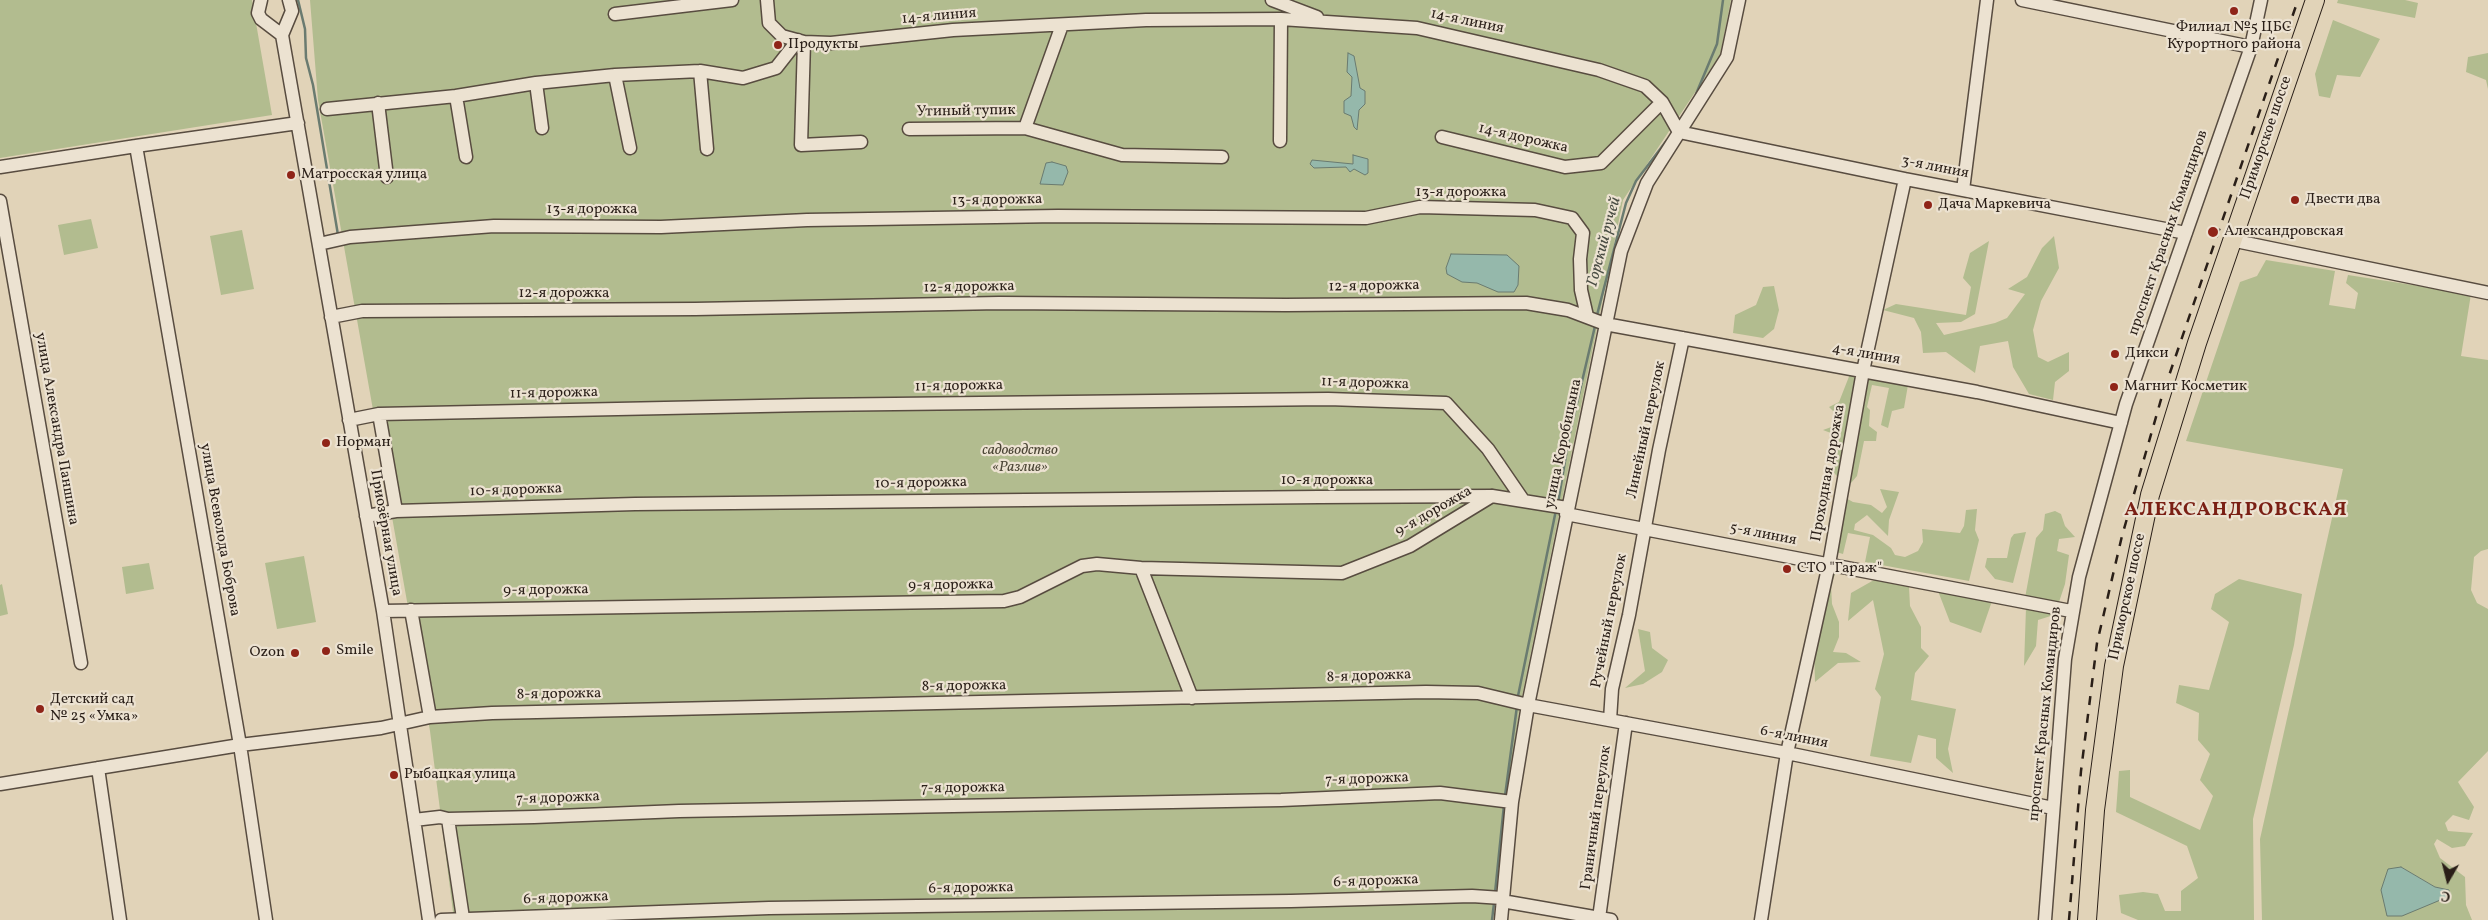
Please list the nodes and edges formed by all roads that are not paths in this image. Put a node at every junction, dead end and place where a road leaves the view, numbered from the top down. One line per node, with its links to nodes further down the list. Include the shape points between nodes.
1 (261, 0): 16 (street, via 258,13 261,19)
2 (289, 0): 16 (street, via 292,11)
3 (732, 0): 12 (street)
4 (767, 0): 17 (street, 14-я линия, via 769,23 782,36)
5 (1272, 0): 14 (street)
6 (1739, 0): 30 (street, улица Коробицына, via 1727,57)
7 (1987, 0): 42 (street)
8 (2022, 0): 18 (street)
9 (2261, 0): 18 (street, проспект Красных Командиров)
10 (2315, 0): 45 (highway, Приморское шоссе)
11 (2325, 0): 45 (highway, Приморское шоссе)
12 (615, 14)
13 (1281, 18): 14 (street, 14-я линия); 15 (street, 14-я линия); 32 (street)
14 (1331, 22): 23 (street, 14-я линия, via 1417,28 1521,51 1599,70 1645,86)
15 (1062, 25): 17 (street, 14-я линия, via 953,30 831,43); 28 (street, Утиный тупик)
16 (282, 35): 26 (street, Приозёрная улица)
17 (801, 41): 19 (street, via 776,68 742,78); 33 (street, via 801,145)
18 (2251, 46): 44 (street, проспект Красных Командиров)
19 (700, 71): 20 (street); 36 (street)
20 (615, 76): 21 (street); 35 (street)
21 (536, 83): 22 (street); 27 (street)
22 (456, 96): 24 (street); 37 (street)
23 (1662, 102): 30 (street, 14-я линия); 31 (street, 14-я дорожка, via 1601,163 1565,167)
24 (378, 103): 25 (street); 40 (street)
25 (327, 109)
26 (298, 123): 34 (street); 46 (street, Приозёрная улица)
27 (542, 128)
28 (1025, 128): 29 (street, Утиный тупик); 38 (street, Утиный тупик, via 1122,154)
29 (908, 130)
30 (1680, 132): 41 (street, 3-я линия); 50 (street, улица Коробицына, via 1647,183 1624,243)
31 (1442, 137)
32 (1280, 141)
33 (861, 142)
34 (136, 146): 39 (street); 74 (street, улица Всеволода Боброва)
35 (630, 148)
36 (707, 149)
37 (466, 157)
38 (1222, 157)
39 (0, 168)
40 (387, 177)
41 (1905, 179): 42 (street, 3-я линия); 52 (street, Проходная дорожка)
42 (1963, 190): 44 (street, 3-я линия)
43 (0, 201): 67 (street, улица Александра Паншина)
44 (2186, 233): 55 (street, проспект Красных Командиров)
45 (2237, 241): 47 (street); 92 (highway, Приморское шоссе, via 2165,440 2129,587 2105,727); 93 (highway, Приморское шоссе, via 2159,497 2138,588 2123,668 2104,810)
46 (319, 244): 48 (street, Приозёрная улица); 49 (street, 13-я дорожка, via 340,239 494,226 661,227 807,220 1058,216 1366,218 1420,207 1535,210 1572,218 1583,233 1580,259)
47 (2488, 293)
48 (331, 316): 49 (street, 12-я дорожка, via 362,311 1000,303 1526,303); 54 (street, Приозёрная улица)
49 (1587, 316): 50 (street, 12-я дорожка)
50 (1605, 324): 51 (street, 4-я линия); 59 (street, улица Коробицына)
51 (1683, 338): 52 (street, 4-я линия); 61 (street, Линейный переулок)
52 (1863, 371): 55 (street, 4-я линия); 62 (street, Проходная дорожка)
53 (379, 414): 54 (street, 11-я дорожка); 57 (street, 11-я дорожка, via 1328,399 1446,403 1488,449); 58 (street)
54 (349, 420): 60 (street, Приозёрная улица)
55 (2121, 423): 66 (street, проспект Красных Командиров)
56 (1492, 496): 57 (street, 10-я дорожка); 58 (street, 10-я дорожка, via 635,504); 63 (street, 9-я дорожка, via 1410,546 1342,573)
57 (1523, 500): 59 (street, 10-я дорожка)
58 (396, 511): 60 (street, 10-я дорожка)
59 (1567, 511): 61 (street, 5-я линия); 69 (street, улица Коробицына)
60 (366, 516): 65 (street, Приозёрная улица)
61 (1644, 529): 62 (street, 5-я линия); 71 (street, Ручейный переулок, via 1612,689)
62 (1828, 564): 66 (street, 5-я линия); 75 (street, Проходная дорожка)
63 (1141, 568): 64 (street, 9-я дорожка, via 1097,564 1082,566 1020,598 1004,601); 68 (street)
64 (412, 610): 65 (street, 9-я дорожка); 70 (street)
65 (383, 611): 72 (street, Приозёрная улица)
66 (2072, 611): 79 (street, проспект Красных Командиров)
67 (81, 663)
68 (1192, 698): 69 (street, 8-я дорожка, via 1478,693); 70 (street, 8-я дорожка, via 512,712)
69 (1528, 705): 71 (street, 6-я линия); 78 (street, улица Коробицына)
70 (430, 717): 72 (street, 8-я дорожка)
71 (1610, 720): 73 (street, 6-я линия)
72 (400, 723): 74 (street); 81 (street, Приозёрная улица)
73 (1626, 724): 75 (street, 6-я линия); 84 (street, Граничный переулок)
74 (240, 745): 76 (street); 86 (street, улица Всеволода Боброва)
75 (1787, 753): 79 (street, 6-я линия); 90 (street, Проходная дорожка)
76 (98, 768): 77 (street); 85 (street)
77 (0, 784)
78 (1512, 802): 80 (street, 7-я дорожка, via 1440,793 1281,800 793,808); 82 (street, улица Коробицына)
79 (2053, 808): 91 (street, проспект Красных Командиров)
80 (448, 819): 81 (street, 7-я дорожка); 83 (street)
81 (414, 820): 87 (street, Приозёрная улица)
82 (1502, 900): 83 (street, 6-я дорожка, via 1472,896 769,908); 84 (street, 6-я дорожка); 89 (street, улица Коробицына)
83 (463, 918): 88 (street, 6-я дорожка)
84 (1605, 919)
85 (120, 920)
86 (266, 920)
87 (429, 920)
88 (441, 920)
89 (1501, 920)
90 (1761, 920)
91 (2045, 920)
92 (2087, 920)
93 (2097, 920)

